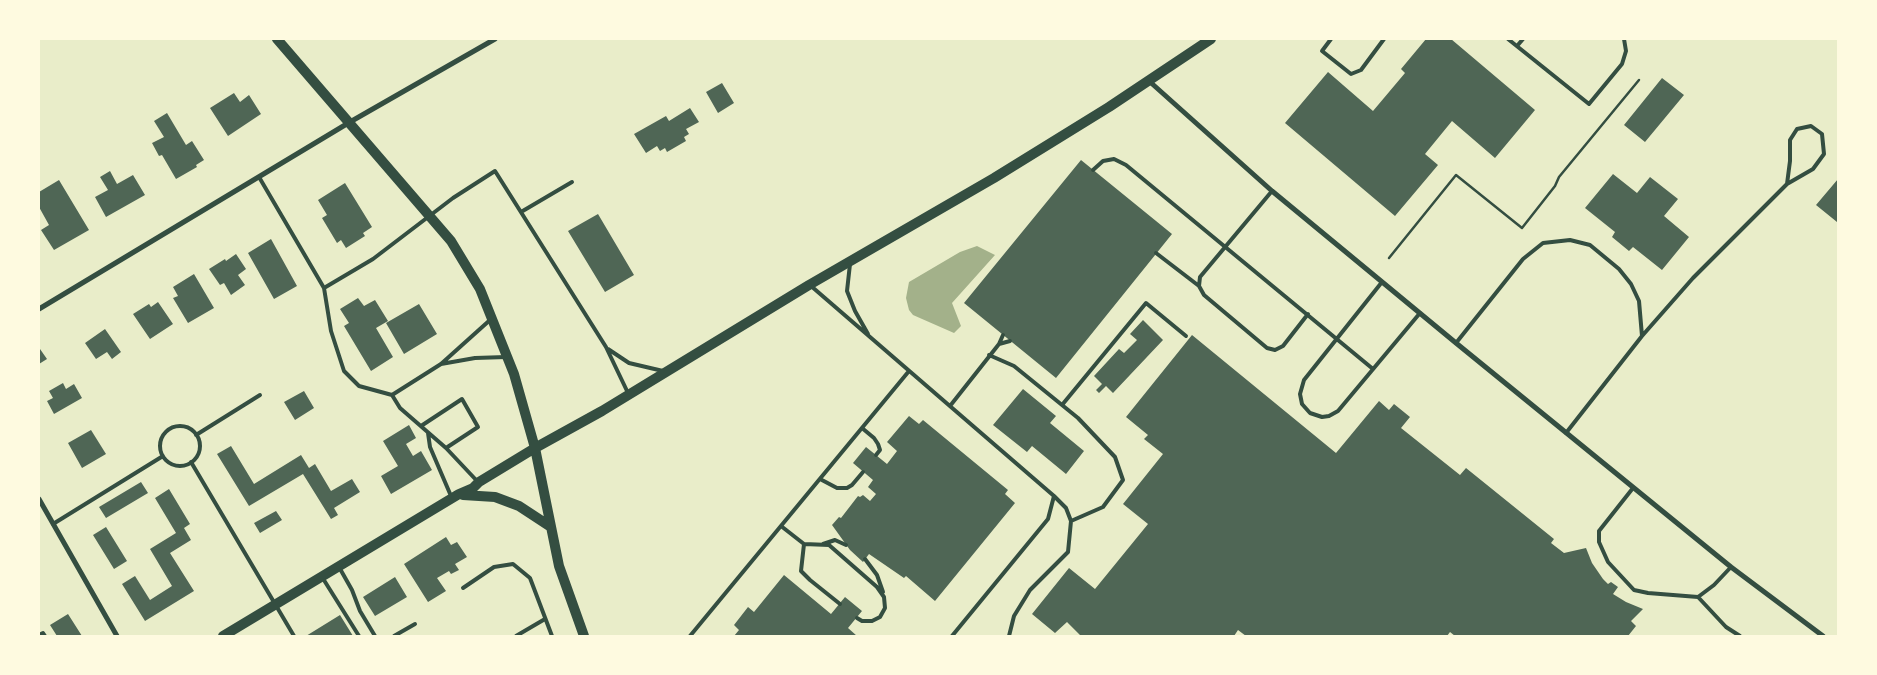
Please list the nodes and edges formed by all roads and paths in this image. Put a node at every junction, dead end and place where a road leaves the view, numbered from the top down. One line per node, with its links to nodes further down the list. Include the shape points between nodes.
1 (277, 39): 12 (main road)
2 (495, 39): 12 (street)
3 (1211, 39): 11 (main road)
4 (1331, 39): 5 (lane, via 1322,51 1351,74 1361,70)
5 (1384, 39)
6 (1508, 39): 9 (lane)
7 (1523, 39): 9 (lane)
8 (1624, 39): 9 (lane, via 1626,50 1622,64 1589,104)
9 (1517, 46)
10 (1639, 80): 22 (path, via 1559,177 1522,228 1456,175)
11 (1148, 81): 17 (street); 23 (main road, via 994,178)
12 (350, 122): 14 (street); 19 (main road)
13 (1093, 170): 20 (lane, via 1103,161 1114,159 1126,165)
14 (259, 177): 27 (lane); 28 (street)
15 (572, 182): 18 (lane)
16 (1787, 184): 16 (lane, via 1813,169 1824,154 1822,134 1811,126 1797,129 1790,140); 34 (lane, via 1693,278)
17 (1272, 190): 20 (lane); 24 (street)
18 (521, 212): 19 (lane, via 495,171); 40 (lane)
19 (429, 216): 27 (lane, via 373,259); 31 (main road, via 451,241 480,289)
20 (1225, 247): 26 (lane, via 1200,277); 30 (lane)
21 (1156, 253): 26 (lane)
22 (1389, 258)
23 (851, 260): 25 (main road); 35 (lane, via 847,291 854,311)
24 (1382, 282): 29 (street); 37 (lane)
25 (809, 284): 35 (lane); 46 (main road)
26 (1199, 286): 30 (lane, via 1204,295 1267,348 1275,350 1283,346)
27 (324, 288): 48 (lane, via 331,331 344,371 359,386)
28 (39, 309)
29 (1420, 313): 38 (street); 44 (lane)
30 (1308, 314): 37 (lane)
31 (492, 318): 42 (main road); 43 (lane)
32 (1004, 335): 39 (lane)
33 (1186, 336): 50 (lane, via 1146,303)
34 (1642, 336): 38 (lane, via 1639,301 1631,284 1619,269 1590,245 1570,240 1543,244 1523,259); 55 (lane)
35 (871, 338): 45 (lane)
36 (1010, 340): 39 (lane)
37 (1336, 340): 44 (lane); 44 (lane, via 1304,380 1300,394 1302,404 1310,413 1322,417 1338,411)
38 (1456, 342): 55 (street)
39 (999, 344): 41 (lane)
40 (606, 347): 46 (lane, via 629,363); 49 (lane)
41 (989, 356): 50 (lane, via 1014,366); 51 (lane)
42 (507, 357): 43 (lane); 58 (main road)
43 (441, 364): 48 (lane)
44 (1373, 369)
45 (909, 371): 51 (lane); 53 (lane)
46 (667, 372): 49 (main road)
47 (260, 395): 56 (lane)
48 (392, 395): 52 (lane, via 400,408)
49 (629, 395): 58 (main road)
50 (1062, 405): 69 (lane, via 1115,457 1123,480 1103,507)
51 (950, 406): 67 (lane)
52 (421, 426): 54 (lane); 57 (lane, via 462,399 478,427)
53 (862, 428): 59 (lane, via 878,444 880,450); 63 (lane)
54 (428, 433): 57 (lane); 66 (lane, via 430,447)
55 (1566, 433): 65 (street)
56 (196, 435): 60 (lane, via 184,426 169,429 160,441); 61 (lane, via 199,450)
57 (446, 448): 64 (lane)
58 (535, 448): 64 (main road); 72 (main road)
59 (876, 455)
60 (163, 456): 61 (lane, via 176,465); 70 (lane)
61 (191, 462): 84 (lane)
62 (863, 472): 63 (lane, via 852,486 846,488 837,488)
63 (820, 479): 71 (lane)
64 (479, 482): 66 (main road, via 474,488)
65 (1633, 488): 78 (street); 82 (lane, via 1599,531 1599,542 1608,562 1634,590)
66 (456, 496): 72 (main road, via 495,497 519,506); 77 (main road)
67 (1054, 496): 69 (lane, via 1066,508); 98 (lane, via 1048,519)
68 (39, 499): 70 (street)
69 (1071, 521): 99 (lane, via 1068,552 1030,590 1014,616)
70 (53, 524): 88 (street)
71 (781, 526): 73 (lane); 97 (lane)
72 (552, 527): 96 (main road, via 559,566)
73 (804, 544): 74 (lane); 83 (lane, via 801,571)
74 (819, 544): 75 (lane, via 835,540); 81 (lane, via 829,545 843,556)
75 (846, 545)
76 (865, 559): 81 (lane, via 877,575)
77 (339, 567): 79 (main road); 92 (lane)
78 (1731, 567): 82 (lane); 101 (street)
79 (322, 577): 84 (main road); 91 (lane)
80 (463, 588): 86 (lane, via 494,568 513,564 530,578)
81 (884, 597): 85 (lane, via 885,608 880,617 862,622)
82 (1698, 597): 100 (lane, via 1726,627)
83 (840, 604)
84 (275, 605): 89 (main road); 90 (lane)
85 (857, 618)
86 (545, 619): 94 (lane); 95 (lane)
87 (415, 624): 93 (lane)
88 (116, 636)
89 (223, 636)
90 (294, 636)
91 (359, 636)
92 (375, 636)
93 (394, 636)
94 (516, 636)
95 (552, 636)
96 (584, 636)
97 (690, 636)
98 (952, 636)
99 (1009, 636)
100 (1740, 636)
101 (1823, 636)

